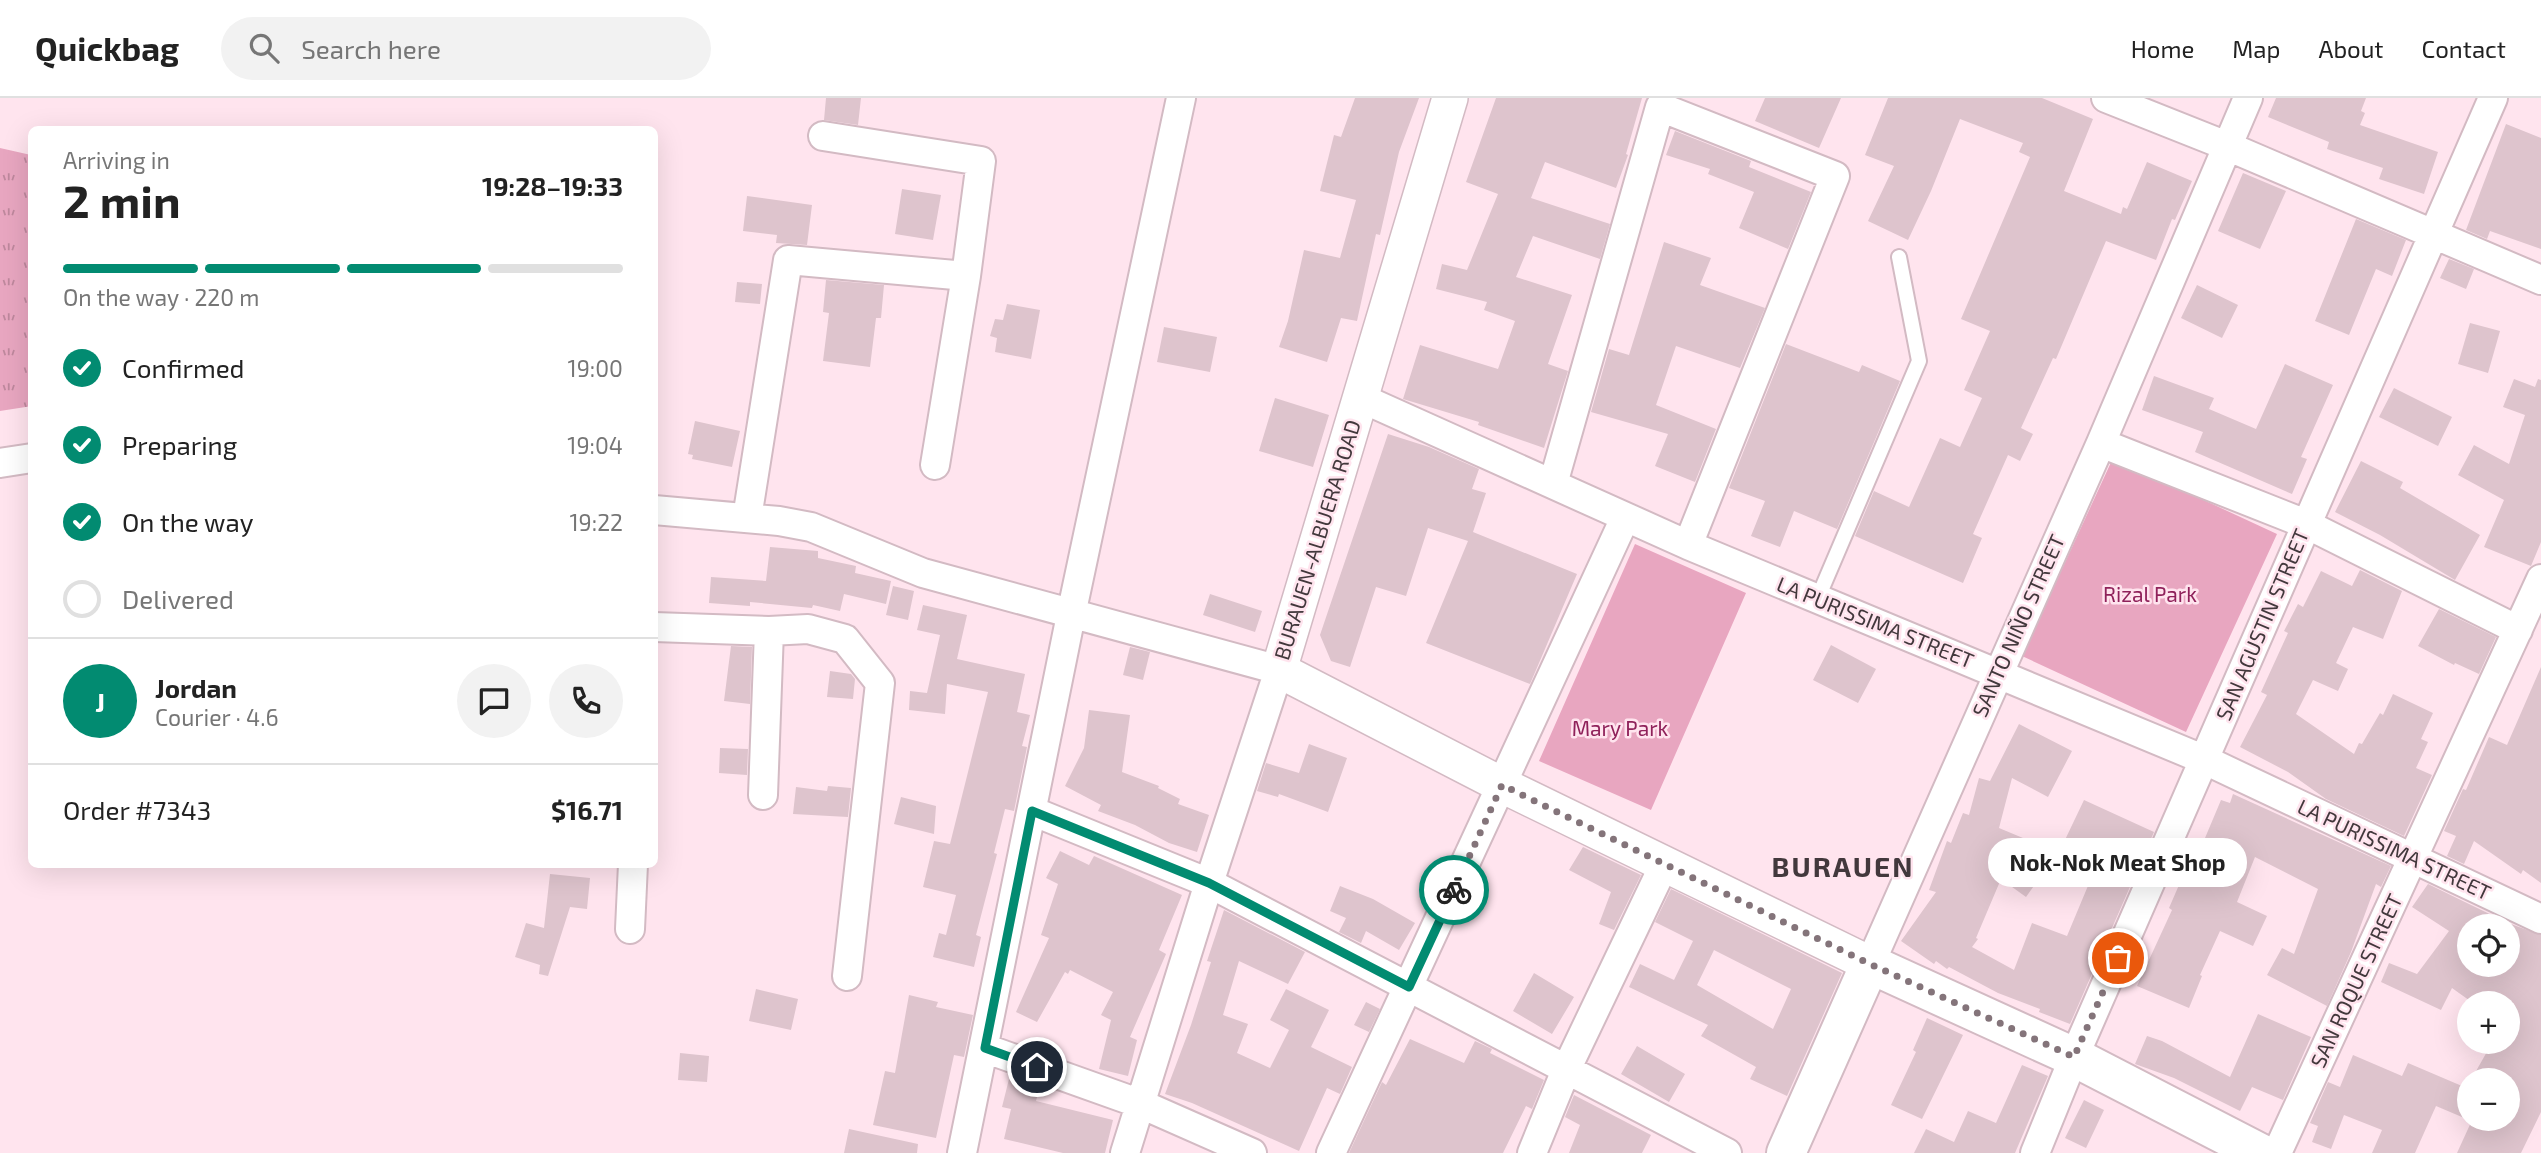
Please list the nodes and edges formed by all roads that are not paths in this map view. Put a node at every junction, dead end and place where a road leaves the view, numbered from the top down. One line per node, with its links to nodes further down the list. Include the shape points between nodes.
1 (1181, 98): 25 (street)
2 (1451, 98): 12 (street, BURAUEN-ALBUERA ROAD)
3 (2106, 98): 7 (street)
4 (2248, 98): 7 (street, SANTO NIÑO STREET)
5 (2493, 98): 8 (street, SAN AGUSTIN STREET)
6 (823, 136): 10 (street, via 981,161)
7 (2227, 146): 8 (street); 13 (street, SANTO NIÑO STREET)
8 (2435, 233): 11 (street); 21 (street, SAN AGUSTIN STREET)
9 (1899, 257): 24 (lane, via 1919,360)
10 (966, 276): 16 (street); 19 (street, via 788,260)
11 (2541, 280)
12 (1361, 398): 17 (street, LA PURISSIMA STREET); 29 (street, BURAUEN-ALBUERA ROAD)
13 (2101, 443): 21 (street); 30 (street, SANTO NIÑO STREET)
14 (28, 459): 15 (street)
15 (0, 463)
16 (935, 465)
17 (1553, 484): 20 (street, LA PURISSIMA STREET); 22 (street, via 1660,107 1835,176)
18 (658, 512): 19 (street)
19 (747, 518): 25 (street, via 811,527 923,572)
20 (1625, 518): 22 (street, LA PURISSIMA STREET); 32 (street)
21 (2306, 524): 28 (street); 31 (street, SAN AGUSTIN STREET)
22 (1688, 545): 24 (street, LA PURISSIMA STREET)
23 (2541, 579): 28 (street, SAN ROQUE STREET)
24 (1817, 600): 30 (street, LA PURISSIMA STREET)
25 (1071, 615): 29 (street); 34 (street)
26 (658, 627): 27 (street)
27 (768, 631): 33 (street); 42 (street, via 808,629 845,639 880,683)
28 (2518, 631): 35 (street, SAN ROQUE STREET)
29 (1279, 670): 32 (street, BURAUEN-ALBUERA ROAD); 38 (street)
30 (1997, 674): 31 (street, LA PURISSIMA STREET); 41 (street, SANTO NIÑO STREET)
31 (2205, 760): 35 (street, LA PURISSIMA STREET); 45 (street, SAN AGUSTIN STREET)
32 (1502, 785): 36 (street, BURAUEN-ALBUERA ROAD); 43 (street)
33 (763, 795)
34 (1032, 811): 38 (street); 44 (street)
35 (2413, 859): 39 (street, LA PURISSIMA STREET); 57 (street, SAN ROQUE STREET)
36 (1665, 863): 41 (street, BURAUEN-ALBUERA ROAD); 46 (street)
37 (633, 868): 40 (street)
38 (1209, 883): 43 (street); 47 (street)
39 (2541, 919)
40 (631, 929)
41 (1870, 964): 45 (main road); 54 (main road, SANTO NIÑO STREET)
42 (847, 976)
43 (1409, 987): 46 (street); 51 (street)
44 (985, 1048): 47 (street); 48 (street)
45 (2074, 1057): 55 (street, SAN AGUSTIN STREET); 56 (main road)
46 (1566, 1070): 52 (street); 53 (street)
47 (1141, 1104): 49 (street); 50 (street)
48 (962, 1153)
49 (1125, 1153)
50 (1252, 1153)
51 (1331, 1153)
52 (1532, 1153)
53 (1727, 1153)
54 (1786, 1153)
55 (2035, 1153)
56 (2260, 1153)
57 (2277, 1153)

